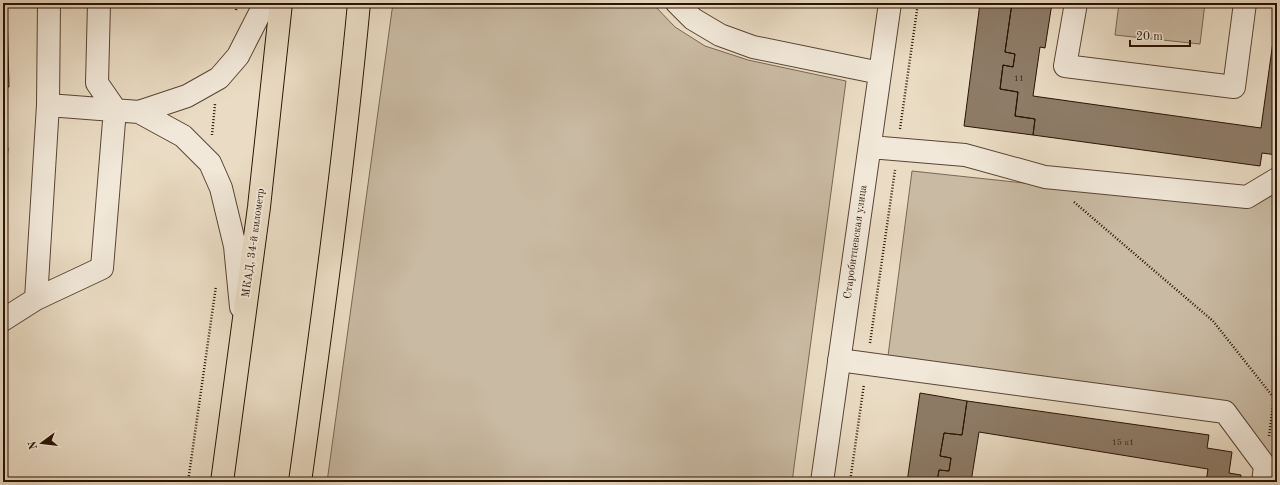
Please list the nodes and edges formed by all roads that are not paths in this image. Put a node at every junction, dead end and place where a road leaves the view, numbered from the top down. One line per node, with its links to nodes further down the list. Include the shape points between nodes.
1 (49, 3): 13 (street)
2 (99, 3): 14 (street, via 97,83)
3 (265, 3): 15 (street, via 238,56 219,78 187,96)
4 (281, 3): 20 (highway, МКАД, 34-й километр)
5 (359, 3): 12 (highway)
6 (364, 3): 12 (highway)
7 (677, 3): 11 (street, via 693,19 720,35 753,47)
8 (890, 3): 11 (street, Старобитцевская улица)
9 (1076, 3): 10 (street, via 1066,66 1234,87)
10 (1245, 3)
11 (880, 73): 16 (street, Старобитцевская улица)
12 (351, 90): 24 (highway)
13 (48, 105): 14 (street); 18 (street)
14 (114, 109): 15 (street); 18 (street, via 102,268)
15 (139, 112): 20 (street, via 183,136 210,163 221,188 236,246)
16 (870, 146): 17 (street, via 965,155 1045,177 1247,197); 21 (street, Старобитцевская улица)
17 (1277, 179)
18 (36, 299): 19 (street)
19 (3, 320)
20 (243, 328): 23 (highway, МКАД, 34-й километр)
21 (839, 360): 22 (street, via 1225,412); 25 (street, Старобитцевская улица)
22 (1264, 474)
23 (222, 482)
24 (300, 482)
25 (822, 482)

